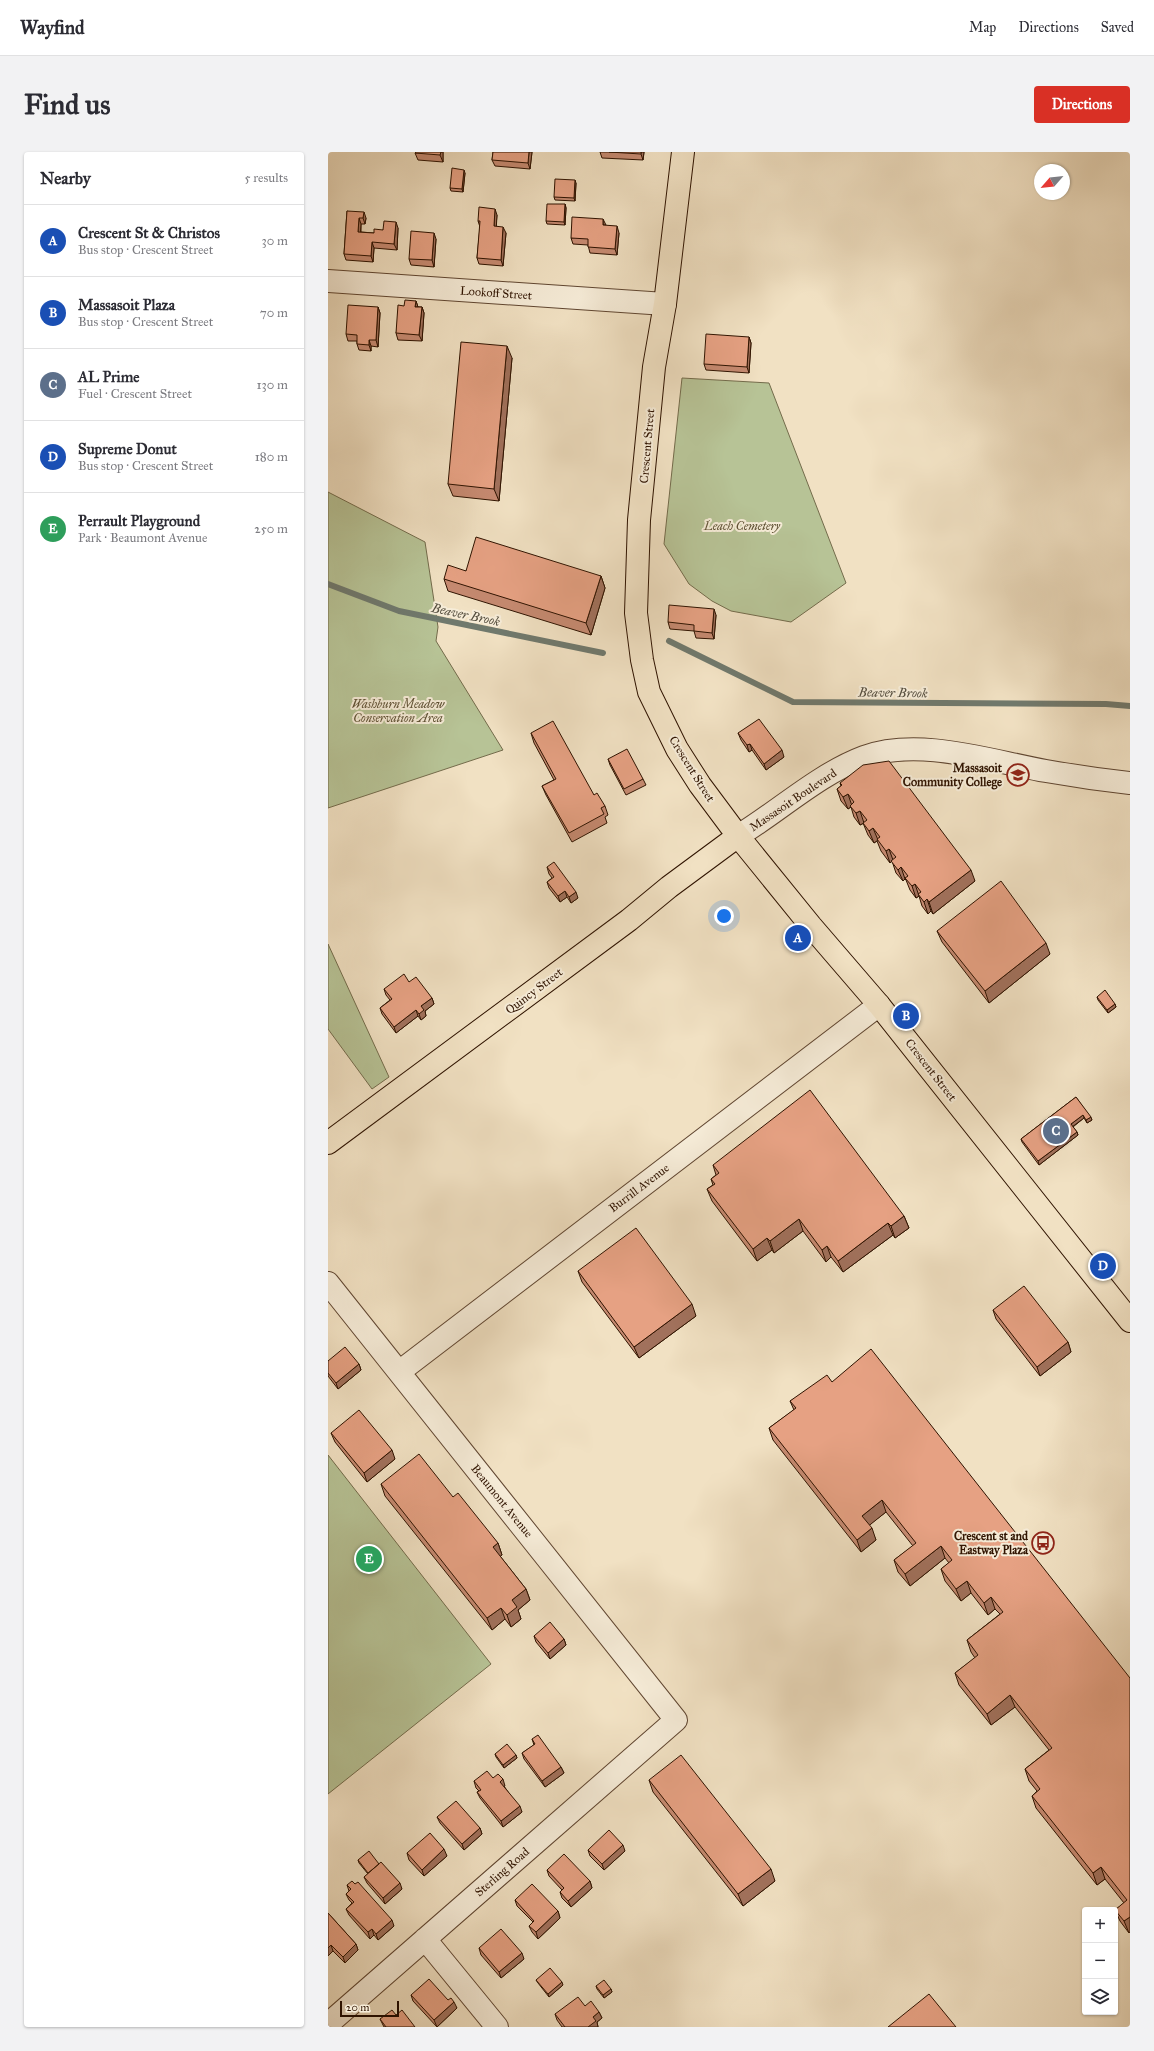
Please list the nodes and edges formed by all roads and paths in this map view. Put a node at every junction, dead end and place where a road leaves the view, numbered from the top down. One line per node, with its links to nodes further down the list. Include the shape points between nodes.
1 (683, 152): 3 (main road, Crescent Street)
2 (328, 281): 3 (street, Lookoff Street)
3 (665, 304): 5 (main road, Crescent Street, via 654,367 639,520 636,613 642,660 650,692 677,749)
4 (1130, 783): 5 (street, Massasoit Boulevard, via 1047,771 938,750 893,750 864,757 830,773)
5 (738, 836): 6 (main road, Crescent Street); 7 (main road, Quincy Street)
6 (879, 1005): 9 (main road, Crescent Street); 10 (street, Burrill Avenue)
7 (328, 1143)
8 (328, 1283): 10 (street, Beaumont Avenue)
9 (1130, 1321)
10 (399, 1372): 11 (street, Beaumont Avenue)
11 (676, 1720): 12 (street, Sterling Road)
12 (425, 1939): 13 (street, Sterling Road); 14 (street)
13 (328, 2024)
14 (497, 2027)

